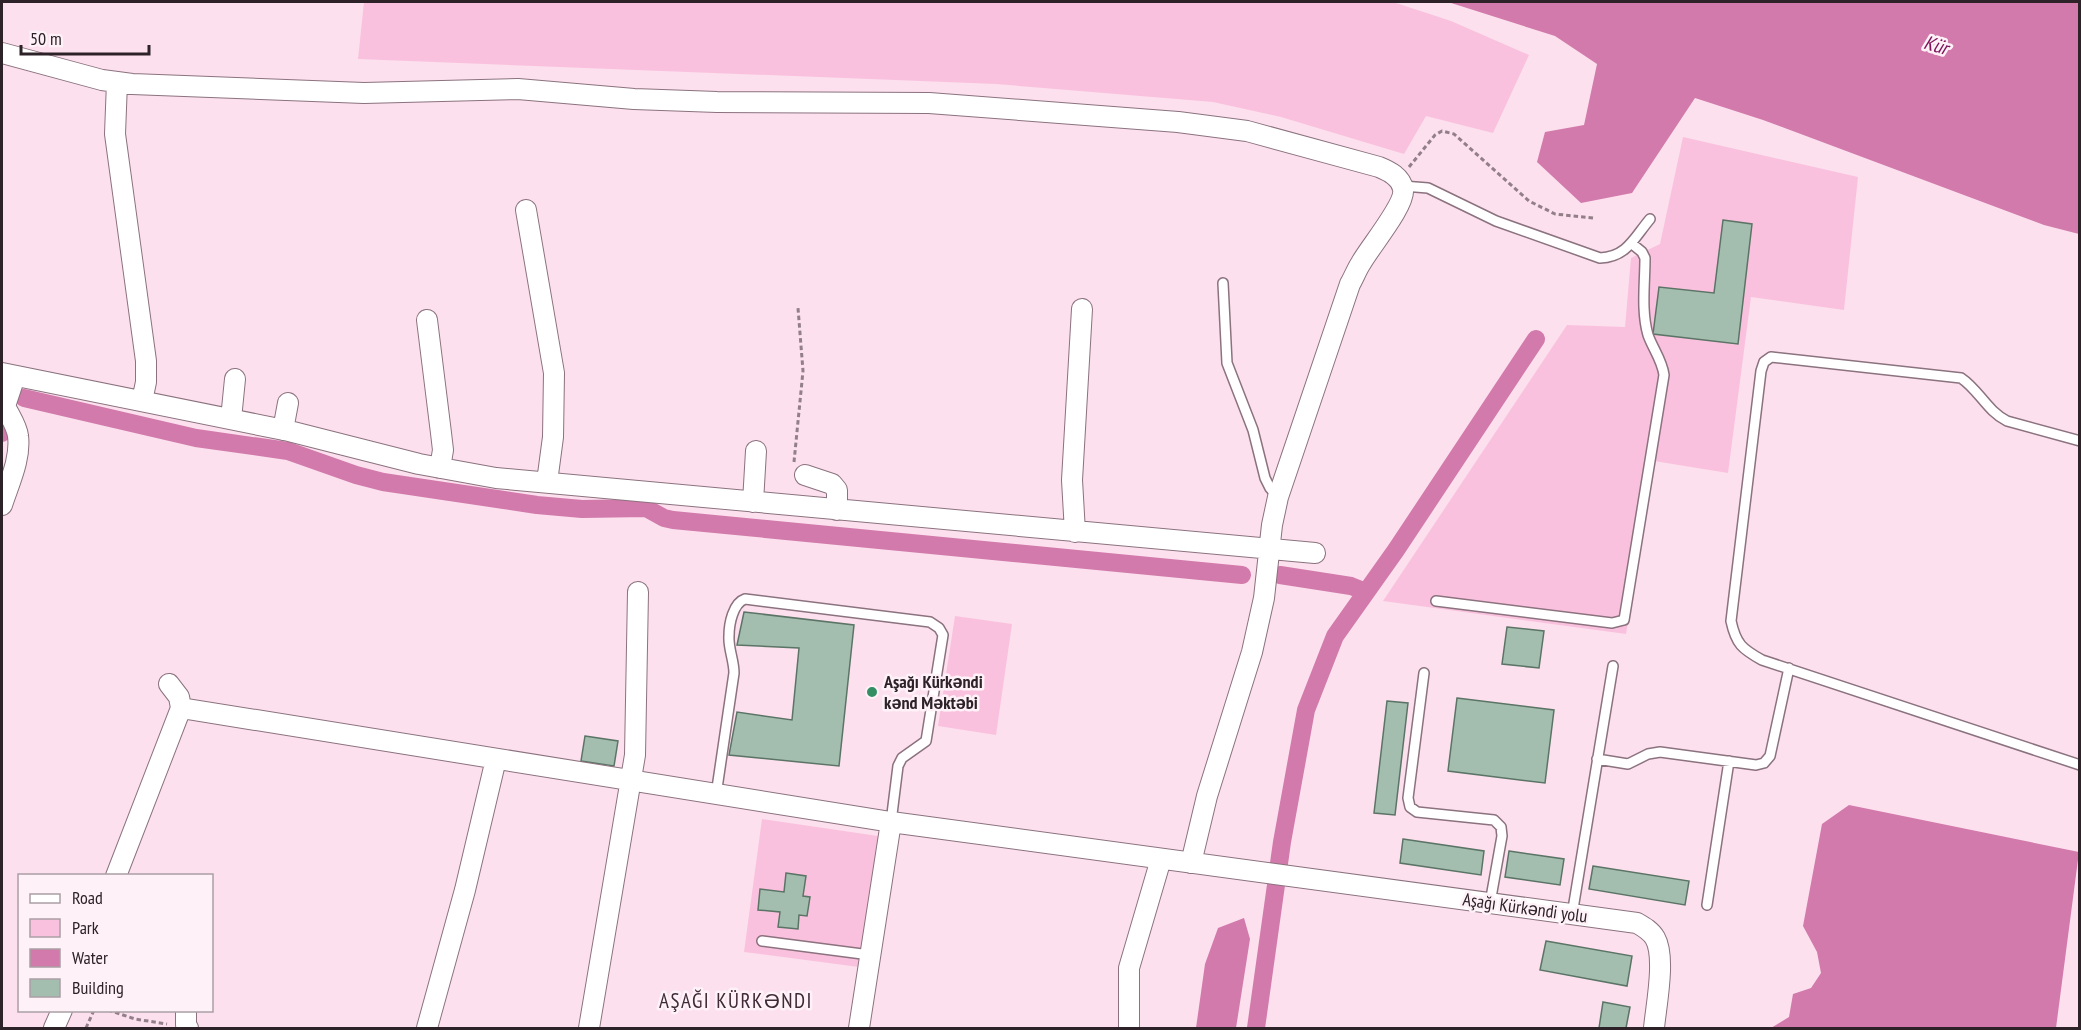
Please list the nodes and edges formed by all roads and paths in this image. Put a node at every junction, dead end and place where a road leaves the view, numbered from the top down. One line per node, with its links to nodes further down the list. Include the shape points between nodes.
1 (2, 53): 2 (street)
2 (117, 82): 3 (street, via 330,92 518,89 717,102 929,103 1178,122 1247,131 1379,167); 14 (street, via 115,134 146,361)
3 (1401, 183): 5 (path, via 1435,135 1442,131 1454,134 1529,201 1555,214); 7 (lane, via 1428,188 1496,221 1600,258 1614,258); 24 (street, via 1402,198 1396,211 1350,284)
4 (526, 210): 23 (street, via 554,374 553,436)
5 (1593, 218)
6 (1650, 219): 7 (lane)
7 (1631, 243): 32 (lane, via 1645,258 1648,333 1665,375 1624,620 1612,623)
8 (1223, 283): 24 (lane, via 1227,363 1253,430 1265,478)
9 (798, 308): 22 (path, via 803,371)
10 (1082, 309): 28 (street, via 1072,480)
11 (427, 320): 21 (street, via 441,433)
12 (8, 374): 14 (street); 16 (street)
13 (236, 379): 17 (street)
14 (142, 401): 17 (street)
15 (288, 403): 18 (street)
16 (3, 407): 26 (street, via 18,434 15,465)
17 (231, 419): 18 (street)
18 (283, 430): 21 (street)
19 (2079, 441): 34 (lane, via 2007,421 1961,378 1778,357 1764,362 1731,621 1734,636 1744,650)
20 (756, 451): 25 (street)
21 (441, 468): 23 (street)
22 (799, 473): 27 (street, via 832,484 837,490)
23 (547, 482): 25 (street)
24 (1278, 497): 29 (street)
25 (753, 502): 27 (street)
26 (2, 504)
27 (837, 510): 28 (street)
28 (1075, 532): 29 (street)
29 (1270, 549): 30 (street); 46 (street, via 1252,652 1207,796)
30 (1316, 553)
31 (638, 592): 42 (street, via 637,738)
32 (1436, 601)
33 (1613, 666): 39 (lane)
34 (1789, 668): 40 (lane, via 1770,756 1756,765); 41 (lane)
35 (1424, 673): 48 (lane, via 1410,807 1417,812 1494,820 1501,827)
36 (170, 684): 37 (street)
37 (181, 708): 38 (street, Aşağı Kürkəndi yolu); 47 (street)
38 (496, 759): 42 (street, Aşağı Kürkəndi yolu); 59 (street)
39 (1598, 759): 40 (lane, via 1628,764 1660,752); 50 (lane)
40 (1729, 761): 49 (lane)
41 (2079, 765)
42 (631, 781): 43 (street, Aşağı Kürkəndi yolu); 60 (street)
43 (716, 795): 44 (street, Aşağı Kürkəndi yolu); 44 (lane, via 734,673 729,636 740,601 930,622 939,628 942,646 926,741 902,758 898,766)
44 (891, 822): 45 (street, Aşağı Kürkəndi yolu); 52 (street)
45 (1161, 859): 46 (street, Aşağı Kürkəndi yolu); 62 (street, via 1129,968)
46 (1191, 864): 48 (street, Aşağı Kürkəndi yolu)
47 (117, 874)
48 (1490, 903): 50 (street, Aşağı Kürkəndi yolu)
49 (1707, 905)
50 (1572, 915): 63 (street, Aşağı Kürkəndi yolu, via 1636,923 1654,937 1660,959)
51 (762, 941): 52 (lane)
52 (870, 955): 61 (street)
53 (62, 1012): 57 (street)
54 (94, 1012): 58 (path)
55 (112, 1012): 56 (path, via 146,1021)
56 (187, 1021)
57 (54, 1029)
58 (86, 1029)
59 (427, 1029)
60 (589, 1029)
61 (859, 1029)
62 (1129, 1029)
63 (1654, 1029)

